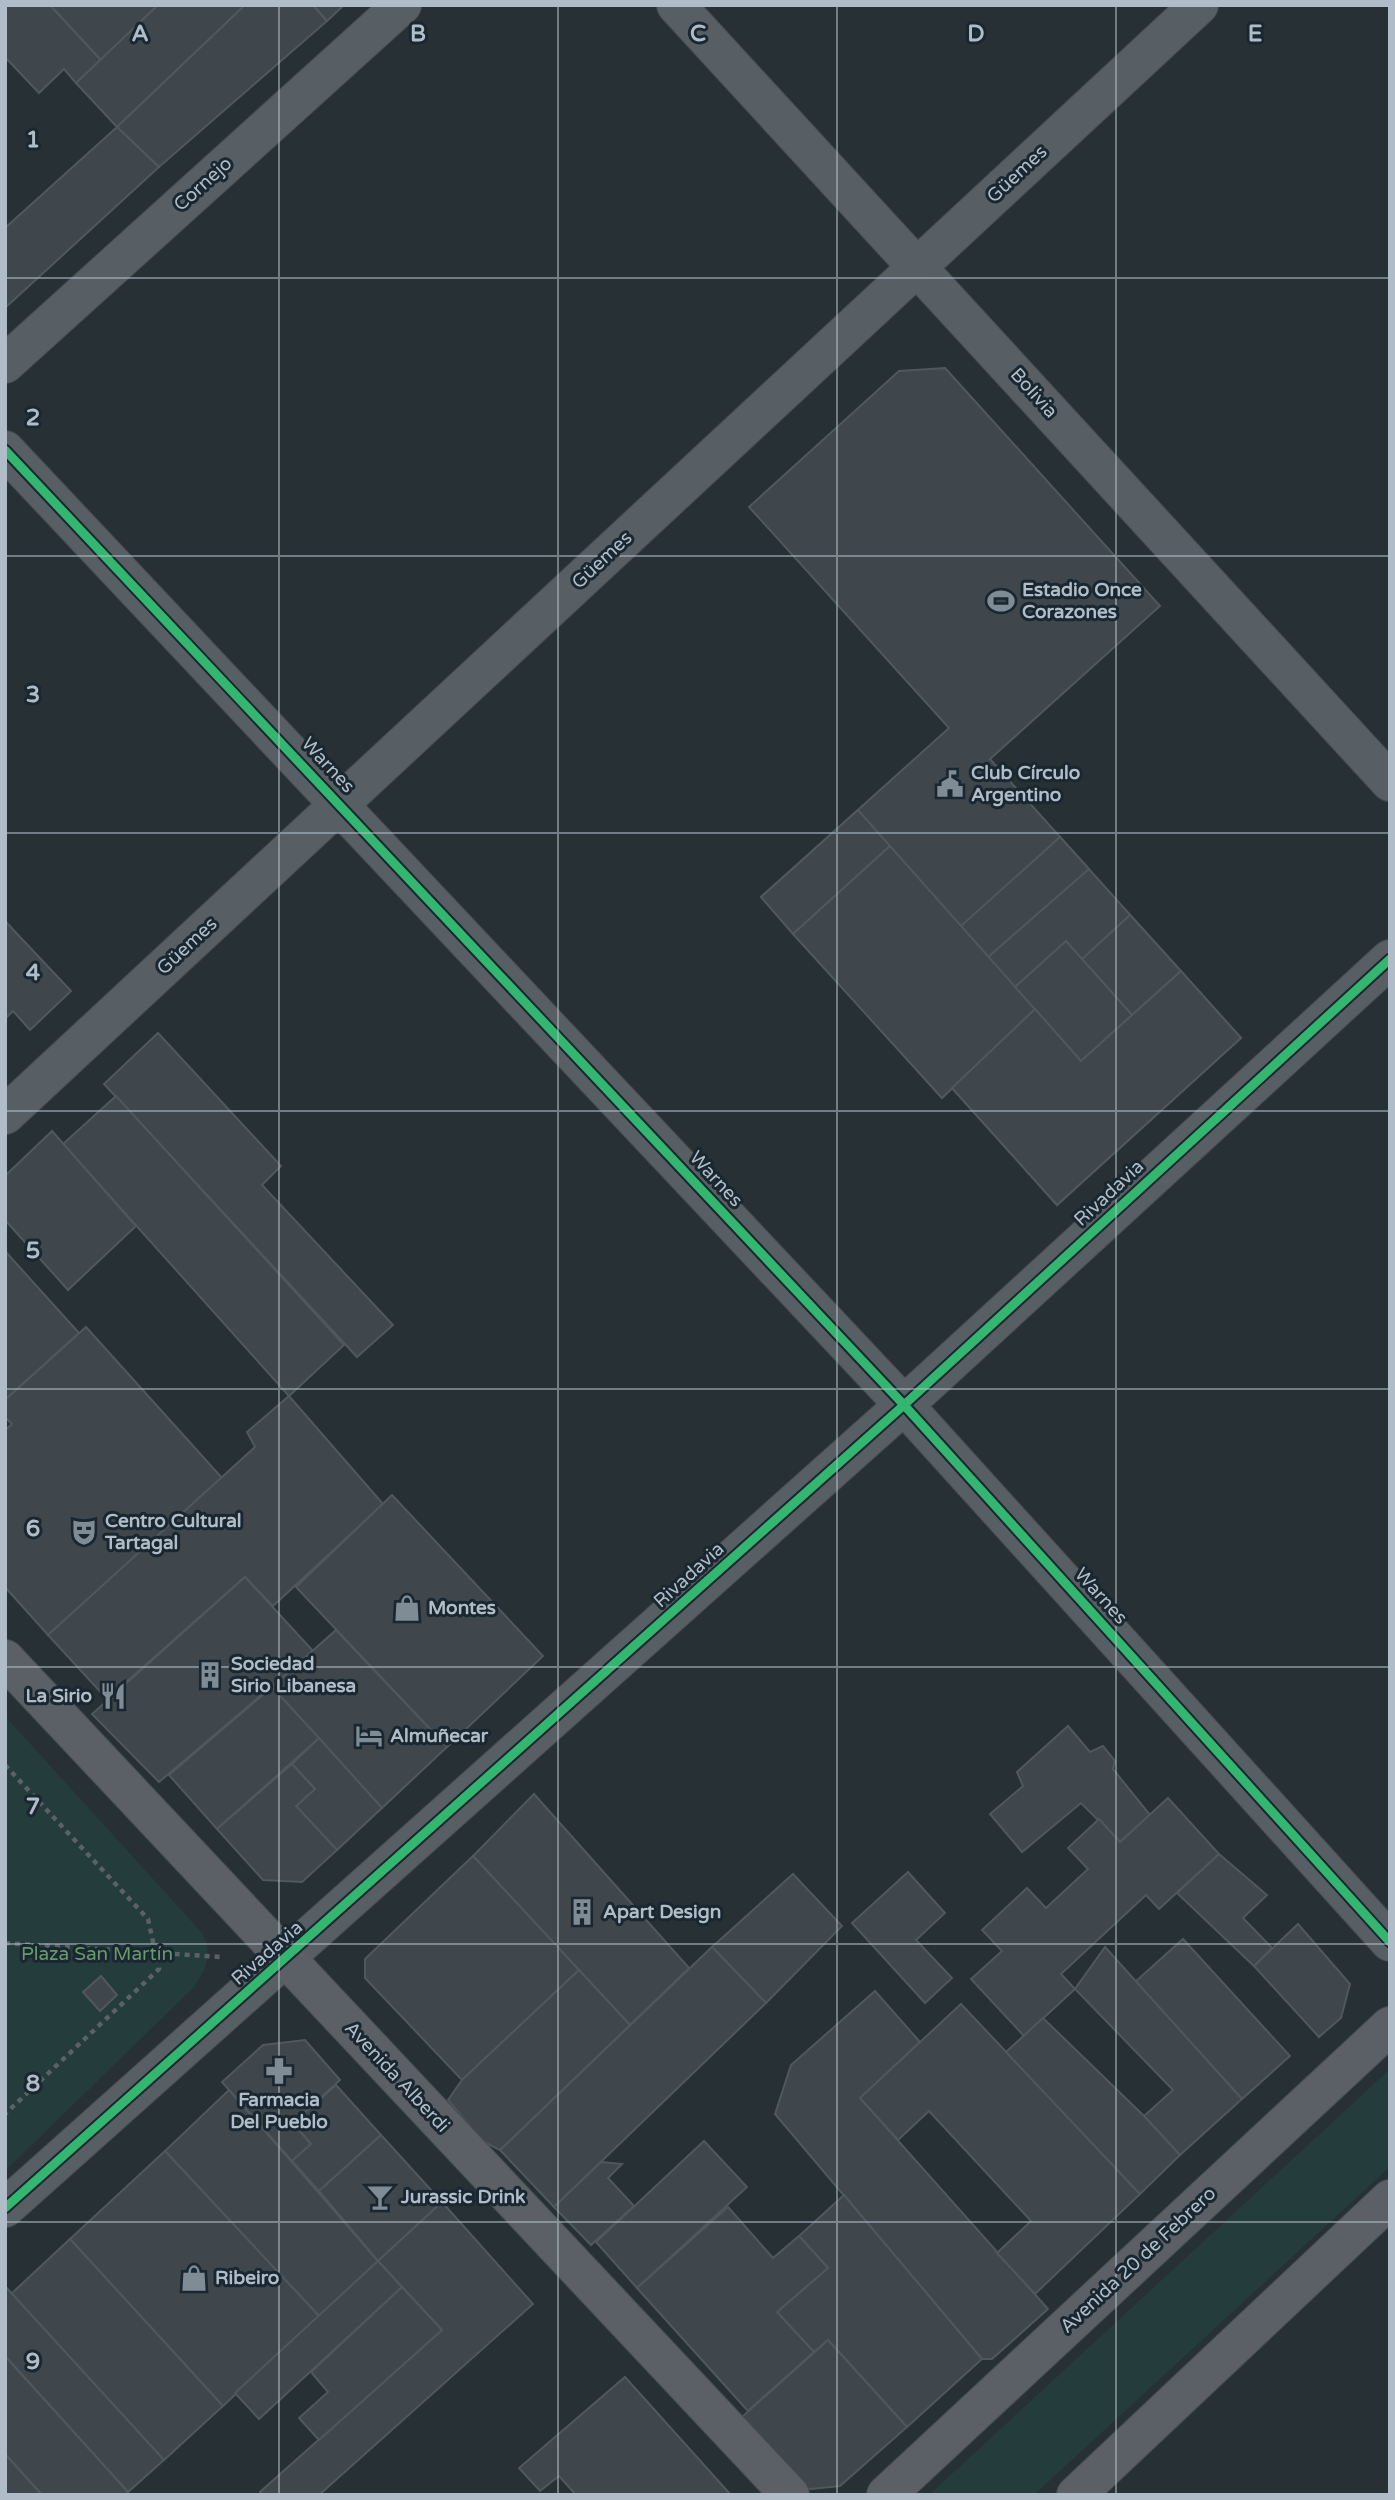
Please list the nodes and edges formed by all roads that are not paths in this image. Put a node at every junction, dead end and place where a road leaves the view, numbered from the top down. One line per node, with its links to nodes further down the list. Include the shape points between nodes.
1 (401, 5): 5 (street, Cornejo)
2 (676, 5): 4 (street, Bolivia)
3 (1199, 5): 4 (street, Güemes)
4 (918, 267): 7 (street, Bolivia); 8 (street, Güemes)
5 (5, 364)
6 (5, 450): 8 (street, Warnes)
7 (1390, 782)
8 (341, 804): 10 (street, Güemes); 11 (street, Warnes)
9 (1390, 959): 11 (street, Rivadavia)
10 (5, 1115)
11 (904, 1405): 13 (street, Warnes); 14 (street, Rivadavia)
12 (5, 1659): 14 (main road, Avenida Alberdi)
13 (1390, 1942)
14 (287, 1960): 17 (street, Rivadavia); 18 (main road, Avenida Alberdi)
15 (1390, 2026): 19 (main road, Avenida 20 de Febrero)
16 (1390, 2199): 20 (main road)
17 (5, 2208)
18 (790, 2495)
19 (886, 2495)
20 (1076, 2495)

